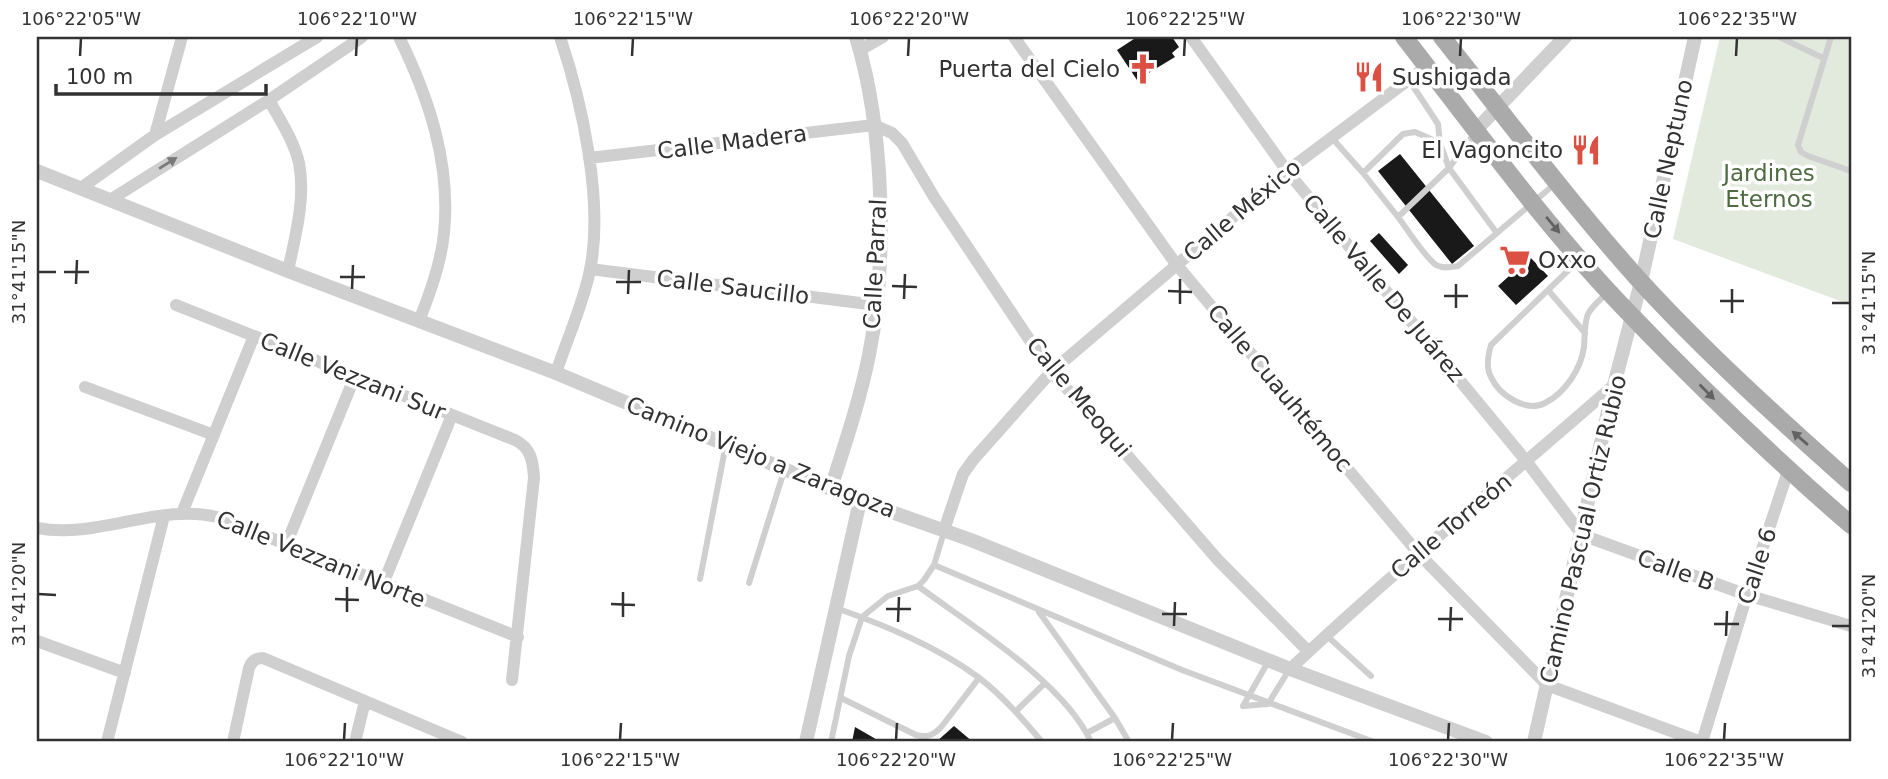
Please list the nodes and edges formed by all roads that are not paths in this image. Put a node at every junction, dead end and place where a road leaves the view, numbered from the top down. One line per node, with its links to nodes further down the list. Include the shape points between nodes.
1 (182, 37): 23 (street)
2 (317, 37): 23 (street)
3 (362, 37): 19 (street)
4 (399, 37): 48 (street, via 420,80 443,164 446,202 444,235)
5 (883, 37): 15 (street)
6 (1014, 37): 39 (street, Calle Cuauhtémoc)
7 (1191, 37): 29 (street, Calle Valle De Juárez)
8 (1404, 37): 17 (main road)
9 (1442, 37): 20 (main road)
10 (1564, 37): 20 (street)
11 (1695, 37): 42 (street, Calle Neptuno)
12 (1779, 37): 16 (lane)
13 (1831, 37): 16 (lane)
14 (565, 38): 26 (street)
15 (858, 43): 21 (street, Calle Parral)
16 (1823, 58): 30 (lane, via 1798,145 1808,156)
17 (1427, 66): 18 (street, Calle México); 22 (main road)
18 (1409, 80): 24 (street, Calle México); 25 (lane, via 1438,124)
19 (269, 100): 34 (street, one-way to 19); 41 (street, via 299,164 297,231)
20 (1498, 108): 22 (street); 32 (main road)
21 (874, 125): 26 (street, Calle Madera); 46 (street, Calle Parral, via 881,216); 51 (street, Calle Meoqui, via 902,143)
22 (1476, 130): 27 (lane); 35 (main road)
23 (155, 135): 33 (street)
24 (1331, 138): 29 (street, Calle México); 31 (lane)
25 (1440, 143): 27 (lane); 31 (lane, via 1415,132 1403,134)
26 (589, 158): 40 (street, via 594,236)
27 (1449, 168): 36 (lane); 37 (lane)
28 (37, 171): 33 (street, Camino Viejo a Zaragoza)
29 (1287, 171): 39 (street, Calle México); 59 (street, Calle Valle De Juárez)
30 (1851, 171)
31 (1363, 173): 36 (lane)
32 (1558, 182): 35 (lane); 42 (main road)
33 (80, 188): 34 (street, Camino Viejo a Zaragoza)
34 (110, 200): 41 (street, Camino Viejo a Zaragoza)
35 (1533, 201): 37 (lane); 38 (main road, one-way to 38)
36 (1398, 217): 37 (lane, via 1436,265 1443,267 1458,266)
37 (1496, 232)
38 (1581, 258): 43 (lane); 44 (main road)
39 (1176, 264): 51 (street, Calle México); 72 (street, Calle Cuauhtémoc)
40 (590, 269): 46 (street, Calle Saucillo); 52 (street)
41 (288, 271): 48 (street, Camino Viejo a Zaragoza)
42 (1641, 282): 47 (street, Calle Neptuno); 62 (main road, one-way to 42, via 1754,397)
43 (1548, 290): 49 (lane); 49 (lane, via 1491,345 1491,378 1522,405 1549,402 1580,365)
44 (1609, 291): 47 (main road); 49 (lane, via 1589,312)
45 (176, 305): 50 (street, Calle Vezzani Sur)
46 (876, 305): 63 (street, Calle Parral, via 854,416)
47 (1632, 315): 54 (street, Camino Pascual Ortiz Rubio); 61 (main road, one-way to 61)
48 (419, 321): 52 (street, Camino Viejo a Zaragoza)
49 (1585, 333)
50 (254, 336): 53 (street, Calle Vezzani Sur); 57 (street)
51 (1051, 372): 69 (street, Calle México, via 972,460); 86 (street, Calle Meoqui, via 1218,560)
52 (556, 373): 58 (street, Camino Viejo a Zaragoza)
53 (355, 376): 56 (street, Calle Vezzani Sur); 71 (street)
54 (1614, 385): 59 (street, Calle Torreón); 70 (street, Camino Pascual Ortiz Rubio)
55 (85, 387): 57 (street)
56 (452, 415): 76 (street); 84 (street, Calle Vezzani Sur, via 529,450 534,478)
57 (214, 435): 65 (street)
58 (726, 444): 60 (street, Camino Viejo a Zaragoza); 74 (lane)
59 (1527, 462): 70 (street, Calle Valle De Juárez); 72 (street, Calle Torreón)
60 (784, 469): 63 (street, Camino Viejo a Zaragoza); 75 (lane)
61 (1788, 471): 67 (main road); 78 (street, Calle 6)
62 (1851, 483)
63 (831, 488): 64 (street, Camino Viejo a Zaragoza)
64 (860, 500): 69 (street, Camino Viejo a Zaragoza); 79 (street)
65 (182, 513): 66 (street, Calle Vezzani Norte); 71 (street, Calle Vezzani Norte, via 221,517)
66 (164, 516): 68 (street, Calle Vezzani Norte, via 78,532); 89 (street)
67 (1851, 525)
68 (37, 528)
69 (944, 530): 73 (lane); 87 (street, Camino Viejo a Zaragoza)
70 (1582, 536): 78 (street, Calle B); 94 (street, Camino Pascual Ortiz Rubio)
71 (286, 545): 76 (street, Calle Vezzani Norte)
72 (1418, 553): 83 (street, Calle Torreón); 94 (street, Calle Cuauhtémoc)
73 (934, 565): 77 (lane); 80 (lane)
74 (700, 579)
75 (749, 583)
76 (383, 584): 84 (street, Calle Vezzani Norte)
77 (918, 586): 81 (lane, via 888,596); 93 (lane)
78 (1747, 595): 82 (street, Calle B); 114 (street, Calle 6)
79 (836, 608): 81 (lane); 106 (street)
80 (1039, 611): 95 (lane); 100 (lane)
81 (862, 617): 91 (lane, via 953,660); 96 (lane)
82 (1851, 626)
83 (1326, 635): 86 (street, Calle Torreón); 90 (lane)
84 (518, 637): 92 (street)
85 (37, 641): 89 (street)
86 (1308, 651): 88 (street, Calle Torreón)
87 (1269, 661): 88 (street, Camino Viejo a Zaragoza); 95 (lane)
88 (1290, 669): 98 (lane); 112 (street, Camino Viejo a Zaragoza)
89 (125, 673): 102 (street)
90 (1371, 676)
91 (979, 678): 96 (lane, via 936,733 925,737); 99 (lane)
92 (512, 680)
93 (1045, 683): 99 (lane); 101 (lane)
94 (1547, 685): 113 (street, Camino Pascual Ortiz Rubio); 114 (street)
95 (1249, 695): 98 (lane); 98 (lane, via 1243,706)
96 (841, 698): 107 (lane)
97 (365, 701): 103 (street, via 258,658 249,668); 104 (street); 105 (street)
98 (1268, 704): 111 (lane)
99 (1016, 711): 108 (lane)
100 (1115, 718): 101 (lane); 110 (lane)
101 (1087, 733): 109 (lane)
102 (107, 742)
103 (233, 742)
104 (355, 742)
105 (462, 742)
106 (806, 742)
107 (831, 742)
108 (1042, 742)
109 (1091, 742)
110 (1129, 742)
111 (1374, 742)
112 (1486, 742)
113 (1534, 742)
114 (1702, 742)

